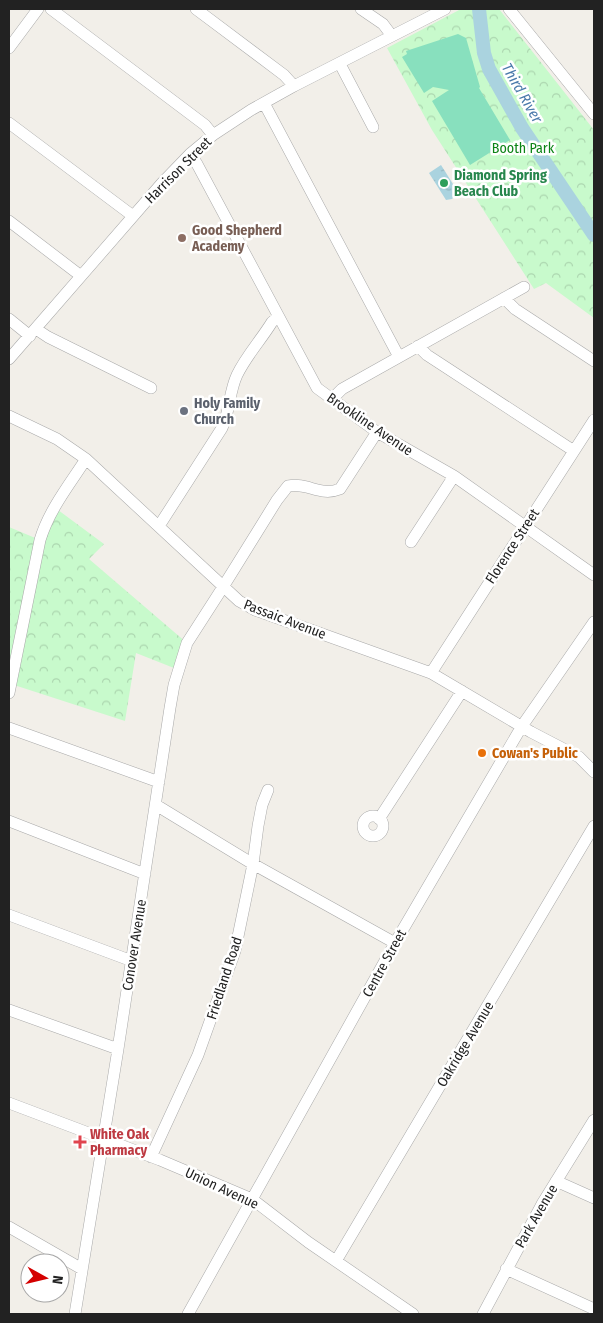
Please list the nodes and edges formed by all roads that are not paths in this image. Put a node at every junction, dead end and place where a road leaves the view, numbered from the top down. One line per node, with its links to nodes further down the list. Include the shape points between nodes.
1 (38, 9): 8 (street)
2 (51, 9): 15 (street, via 205,125)
3 (196, 9): 10 (street, via 284,74)
4 (362, 9): 7 (street, via 384,24)
5 (445, 9): 7 (street, Harrison Street)
6 (510, 9): 12 (street)
7 (392, 36): 9 (street, Harrison Street)
8 (9, 48)
9 (340, 64): 10 (street, Harrison Street); 14 (street)
10 (294, 86): 11 (street, Harrison Street)
11 (264, 103): 15 (street, Harrison Street); 26 (street)
12 (594, 114)
13 (9, 123): 17 (street)
14 (373, 127)
15 (213, 135): 16 (street, Harrison Street)
16 (190, 154): 17 (street, Harrison Street); 22 (street, Brookline Avenue)
17 (133, 216): 19 (street, Harrison Street)
18 (9, 221): 19 (street)
19 (81, 276): 24 (street, Harrison Street)
20 (524, 287): 21 (street)
21 (504, 298): 25 (street); 28 (street, via 515,309)
22 (278, 317): 30 (street, Brookline Avenue, via 314,384); 37 (street, via 240,370 225,422)
23 (9, 320): 24 (street)
24 (33, 332): 27 (street, Harrison Street); 29 (street)
25 (418, 346): 26 (street); 34 (street, via 427,356)
26 (399, 357): 30 (street, via 342,389)
27 (9, 359)
28 (594, 361)
29 (151, 388)
30 (332, 399): 33 (street, Brookline Avenue)
31 (9, 416): 35 (street, Passaic Avenue, via 57,440)
32 (594, 420): 34 (street, Florence Street)
33 (377, 432): 36 (street, Brookline Avenue); 41 (street, Conover Avenue, via 340,488 331,492 295,484 288,486)
34 (574, 451): 38 (street, Florence Street)
35 (86, 460): 37 (street, Passaic Avenue); 45 (street, via 54,507 40,540)
36 (454, 476): 38 (street, Brookline Avenue); 39 (street)
37 (159, 526): 41 (street, Passaic Avenue)
38 (526, 526): 40 (street, Brookline Avenue); 43 (street, Florence Street)
39 (412, 542)
40 (594, 575)
41 (224, 587): 43 (street, Passaic Avenue, via 255,610); 49 (street, Conover Avenue, via 187,643 170,708)
42 (594, 622): 46 (street, Centre Street)
43 (432, 673): 44 (street, Passaic Avenue)
44 (462, 691): 46 (street, Passaic Avenue); 52 (street)
45 (9, 694)
46 (522, 726): 48 (street, Passaic Avenue, via 579,758); 58 (street, Centre Street)
47 (9, 728): 49 (street)
48 (594, 772)
49 (159, 782): 51 (street, Conover Avenue)
50 (268, 790): 55 (street, Friedland Road, via 262,805)
51 (156, 805): 55 (street); 56 (street, Conover Avenue)
52 (379, 819)
53 (9, 821): 56 (street)
54 (594, 826): 70 (street, Oakridge Avenue)
55 (253, 864): 58 (street); 65 (street, Friedland Road, via 235,950 198,1055)
56 (146, 874): 59 (street, Conover Avenue)
57 (9, 915): 59 (street)
58 (395, 943): 68 (street, Centre Street)
59 (132, 961): 61 (street, Conover Avenue)
60 (9, 1010): 61 (street)
61 (118, 1049): 64 (street, Conover Avenue)
62 (9, 1103): 64 (street, Union Avenue)
63 (594, 1120): 66 (street, Park Avenue)
64 (103, 1140): 65 (street, Union Avenue); 71 (street, Conover Avenue)
65 (151, 1157): 68 (street, Union Avenue)
66 (556, 1181): 67 (street); 72 (street, Park Avenue)
67 (594, 1198)
68 (252, 1199): 70 (street, Union Avenue); 75 (street, Centre Street)
69 (9, 1227): 71 (street)
70 (336, 1261): 76 (street, Union Avenue)
71 (82, 1269): 74 (street, Conover Avenue)
72 (506, 1269): 73 (street); 77 (street, Park Avenue)
73 (594, 1309)
74 (75, 1314)
75 (188, 1314)
76 (413, 1314)
77 (483, 1314)

